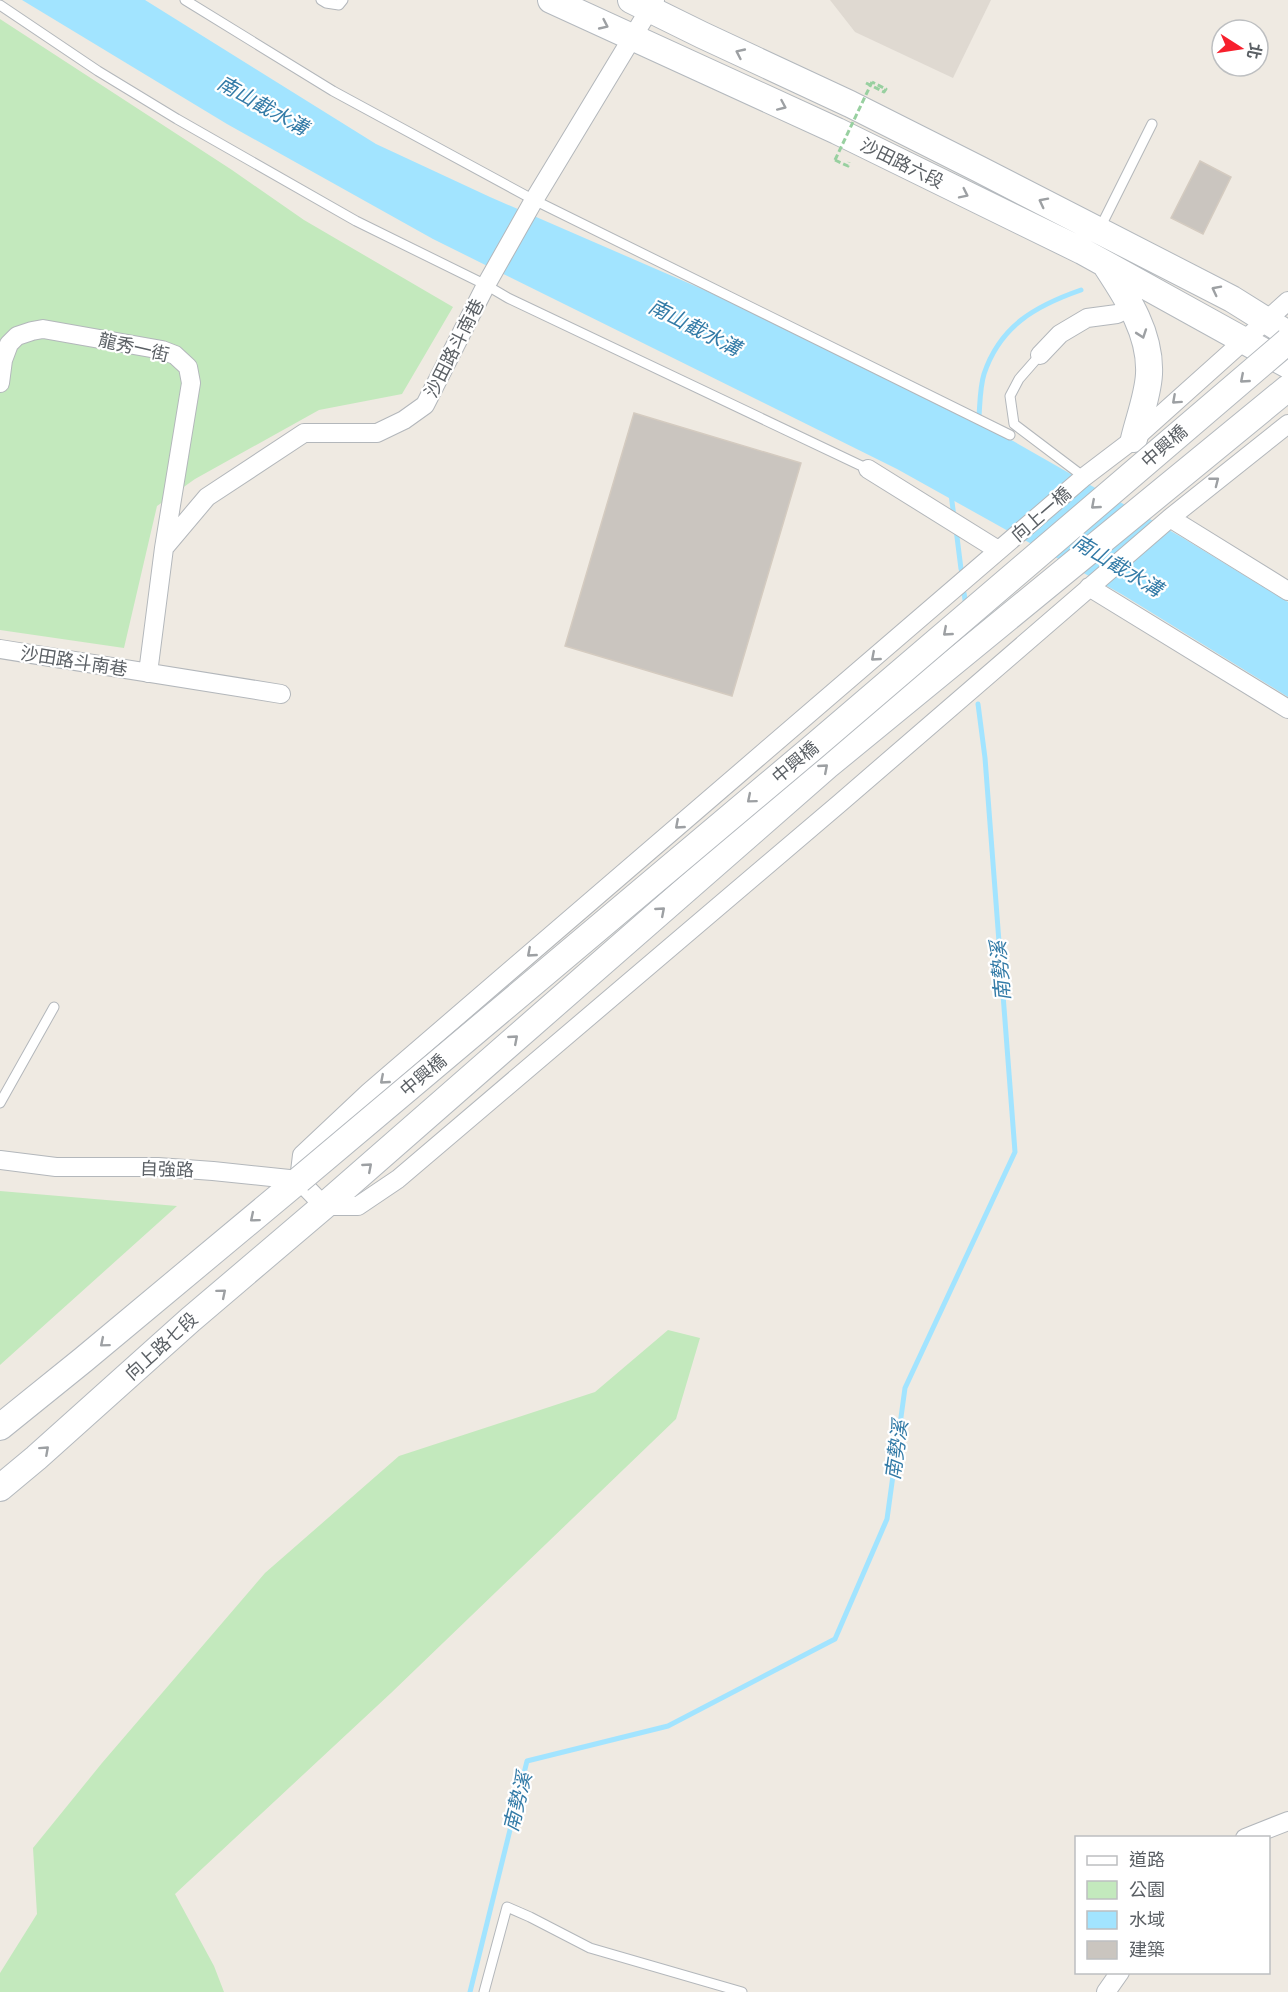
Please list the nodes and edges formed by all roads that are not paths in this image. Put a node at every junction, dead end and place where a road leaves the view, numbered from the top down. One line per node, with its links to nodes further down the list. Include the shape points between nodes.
1 (185, 0): 9 (lane, via 333,91)
2 (321, 0): 3 (lane, via 339,4)
3 (343, 0)
4 (551, 0): 7 (main road, 沙田路六段, one-way to 7)
5 (645, 4): 7 (street, 沙田路斗南巷); 10 (main road, 沙田路六段, one-way to 5)
6 (0, 5): 12 (lane, via 177,119 356,221)
7 (633, 38): 9 (street, 沙田路斗南巷); 11 (main road, 沙田路六段, one-way to 11, via 837,131)
8 (1152, 124): 10 (lane)
9 (534, 200): 12 (street, 沙田路斗南巷); 24 (lane)
10 (1099, 230): 15 (main road, 沙田路六段, one-way to 10)
11 (1105, 264): 14 (main road); 18 (main road, 沙田路六段)
12 (486, 285): 26 (lane); 29 (street, 沙田路斗南巷, via 425,405 377,433 304,433 207,497)
13 (1288, 301): 15 (street)
14 (1133, 306): 19 (street, via 1117,314 1087,318 1060,334); 25 (main road, one-way to 25, via 1149,354 1149,377)
15 (1267, 320): 16 (main road, 沙田路六段); 18 (street)
16 (1288, 334)
17 (1288, 340): 40 (main road, 中興橋, one-way to 40, bridge)
18 (1244, 341): 20 (main road, 沙田路六段); 25 (street, one-way to 25)
19 (1040, 356): 27 (lane, via 1010,396 1014,424)
20 (1288, 365)
21 (0, 383): 29 (street, 龍秀一街, via 9,344 17,336 43,329 162,350 188,367 190,398)
22 (1288, 388): 41 (main road, 中興橋, one-way to 22, via 827,766)
23 (1288, 424): 28 (street, one-way to 23)
24 (1010, 435)
25 (1134, 439): 27 (street)
26 (868, 469): 30 (street)
27 (1084, 477): 30 (street, 向上一橋)
28 (1170, 518): 31 (street); 32 (street)
29 (164, 548): 34 (street, 沙田路斗南巷)
30 (998, 550): 40 (street, 向上一橋, one-way to 40, via 361,1100 302,1155)
31 (1089, 587): 36 (street); 41 (street, via 398,1179 358,1206)
32 (1288, 591)
33 (0, 649): 34 (street, 沙田路斗南巷)
34 (148, 673): 35 (street, 沙田路斗南巷)
35 (281, 694)
36 (1288, 709)
37 (54, 1007): 38 (lane)
38 (0, 1103)
39 (0, 1160): 40 (street, 自強路, via 56,1167 158,1167)
40 (298, 1180): 41 (street); 42 (main road, 向上路七段, one-way to 42)
41 (324, 1206): 43 (main road, 向上路七段, one-way to 41)
42 (0, 1426)
43 (0, 1488)
44 (1288, 1821): 45 (street)
45 (1250, 1836)
46 (1119, 1974): 49 (street)
47 (484, 1992): 48 (lane, via 507,1907 590,1948)
48 (742, 1992)
49 (1106, 1992)

